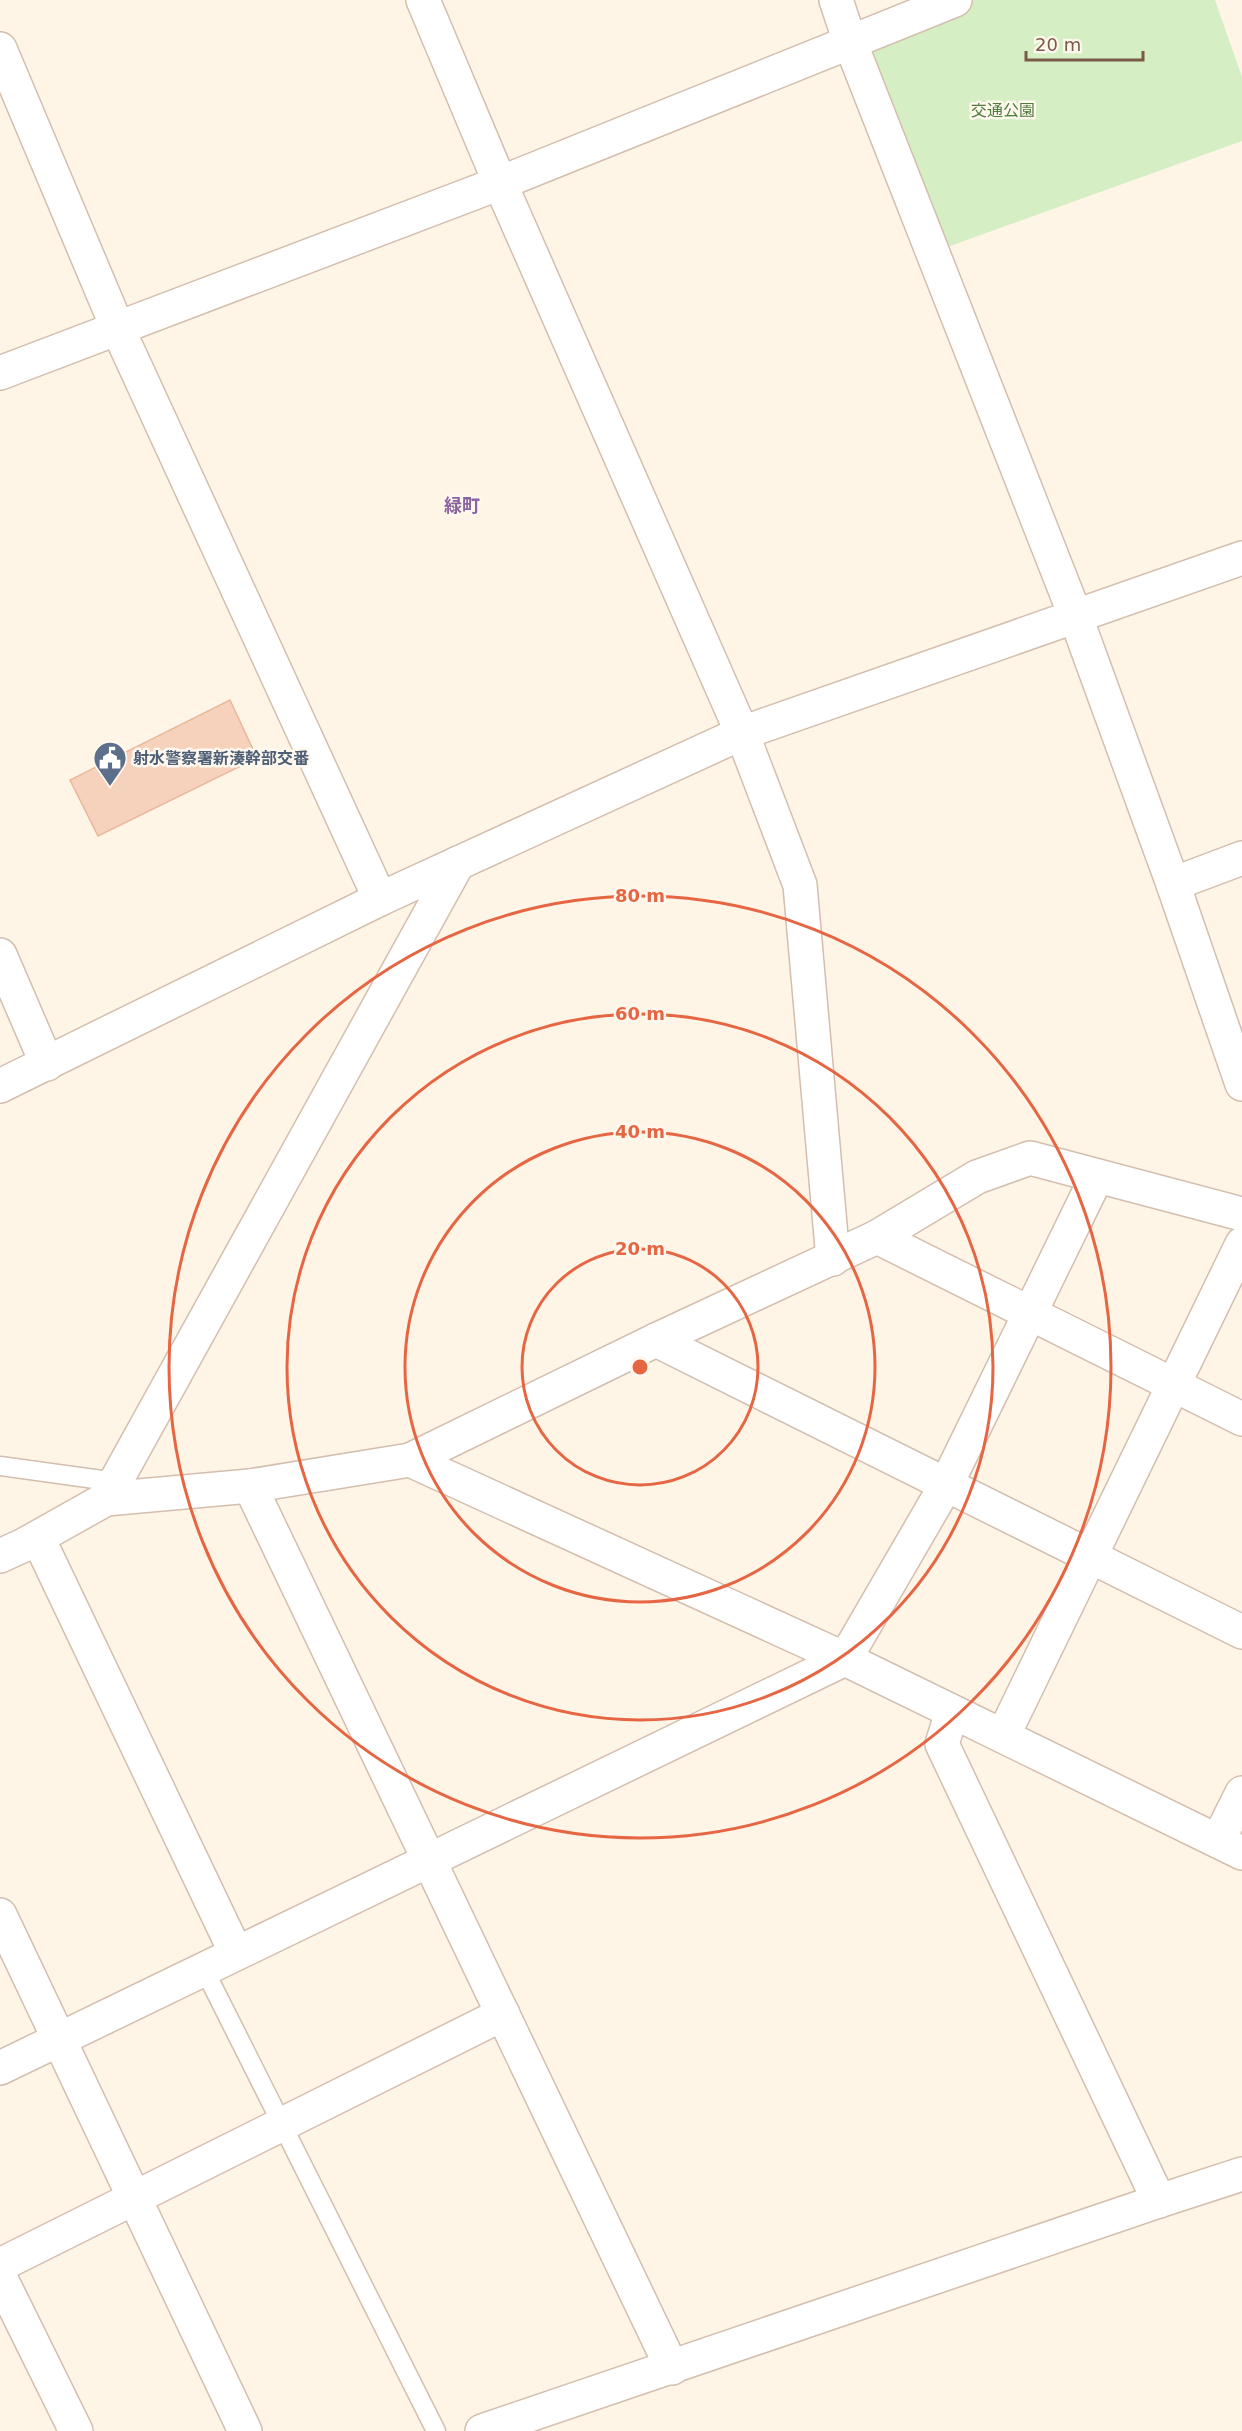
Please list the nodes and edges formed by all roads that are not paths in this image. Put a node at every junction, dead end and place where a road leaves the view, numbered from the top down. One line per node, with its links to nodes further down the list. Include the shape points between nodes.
1 (423, 0): 6 (street)
2 (836, 0): 4 (street)
3 (955, 0): 4 (street)
4 (850, 42): 6 (street); 10 (street)
5 (0, 49): 7 (street)
6 (500, 183): 7 (street); 11 (street)
7 (118, 329): 8 (street); 15 (street)
8 (0, 373)
9 (1242, 558): 10 (street)
10 (1075, 615): 11 (street); 14 (street)
11 (742, 733): 13 (street); 24 (street, via 800,885)
12 (1242, 858): 14 (street)
13 (458, 863): 15 (street); 33 (street)
14 (1173, 884): 18 (street)
15 (380, 898): 17 (street)
16 (0, 955): 17 (street)
17 (47, 1064): 19 (street)
18 (1242, 1084)
19 (0, 1086)
20 (1097, 1176): 21 (street); 22 (street, via 1030,1158 977,1177); 25 (street)
21 (1242, 1214)
22 (877, 1237): 24 (street); 25 (street)
23 (1242, 1244): 27 (street)
24 (833, 1259): 26 (street)
25 (1032, 1313): 27 (street); 31 (street)
26 (656, 1340): 29 (street); 31 (street)
27 (1174, 1384): 28 (street); 36 (street)
28 (1242, 1419)
29 (410, 1460): 32 (street); 38 (street)
30 (0, 1466): 33 (lane)
31 (946, 1485): 36 (street); 38 (street)
32 (250, 1486): 33 (street); 43 (street)
33 (111, 1490): 34 (street)
34 (38, 1538): 35 (street); 45 (street)
35 (0, 1556)
36 (1090, 1557): 37 (street); 40 (street)
37 (1242, 1632)
38 (845, 1659): 39 (street); 43 (street)
39 (952, 1712): 40 (street); 53 (street, via 942,1744)
40 (1003, 1736): 42 (street)
41 (1242, 1793): 42 (street)
42 (1230, 1847)
43 (429, 1860): 45 (street); 47 (street)
44 (0, 1915): 48 (street)
45 (237, 1953): 46 (street)
46 (204, 1969): 48 (street); 50 (lane)
47 (503, 2014): 50 (street); 56 (street)
48 (59, 2040): 49 (street); 52 (street)
49 (0, 2068)
50 (282, 2125): 52 (street); 59 (lane)
51 (1236, 2181): 53 (street)
52 (136, 2198): 54 (street); 58 (street)
53 (1159, 2201): 56 (street)
54 (0, 2265)
55 (0, 2277): 57 (street)
56 (672, 2368): 60 (street)
57 (76, 2431)
58 (245, 2431)
59 (436, 2431)
60 (482, 2431)

